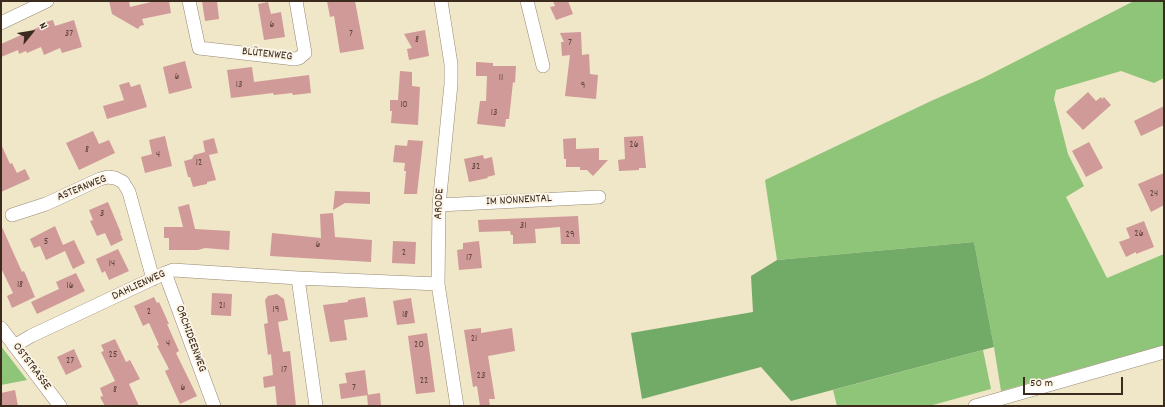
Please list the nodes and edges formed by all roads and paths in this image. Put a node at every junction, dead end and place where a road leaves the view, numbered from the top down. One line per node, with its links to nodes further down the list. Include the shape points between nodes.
1 (47, 1): 6 (street)
2 (189, 1): 3 (street, BLÜTENWEG, via 199,48 295,59 305,53)
3 (296, 1)
4 (441, 1): 9 (street, ARODE, via 451,64 451,84)
5 (527, 1): 7 (street)
6 (1, 23)
7 (543, 66)
8 (599, 197): 9 (street, IM NONNENTAL)
9 (439, 205): 14 (street, ARODE)
10 (12, 215): 13 (street, ASTERNWEG, via 46,204 100,179 115,178 123,182 129,192)
11 (166, 273): 12 (street, DAHLIENWEG, via 174,270); 13 (street, DAHLIENWEG); 20 (street, ORCHIDEENWEG)
12 (298, 278): 14 (street, DAHLIENWEG); 21 (street)
13 (153, 279): 16 (street, DAHLIENWEG)
14 (438, 284): 22 (street, ARODE)
15 (1, 328): 16 (street, OSTSTRASSE)
16 (14, 346): 19 (street, OSTSTRASSE)
17 (1164, 352): 18 (street)
18 (998, 403): 23 (street)
19 (60, 406)
20 (214, 406)
21 (316, 406)
22 (457, 406)
23 (975, 406)

